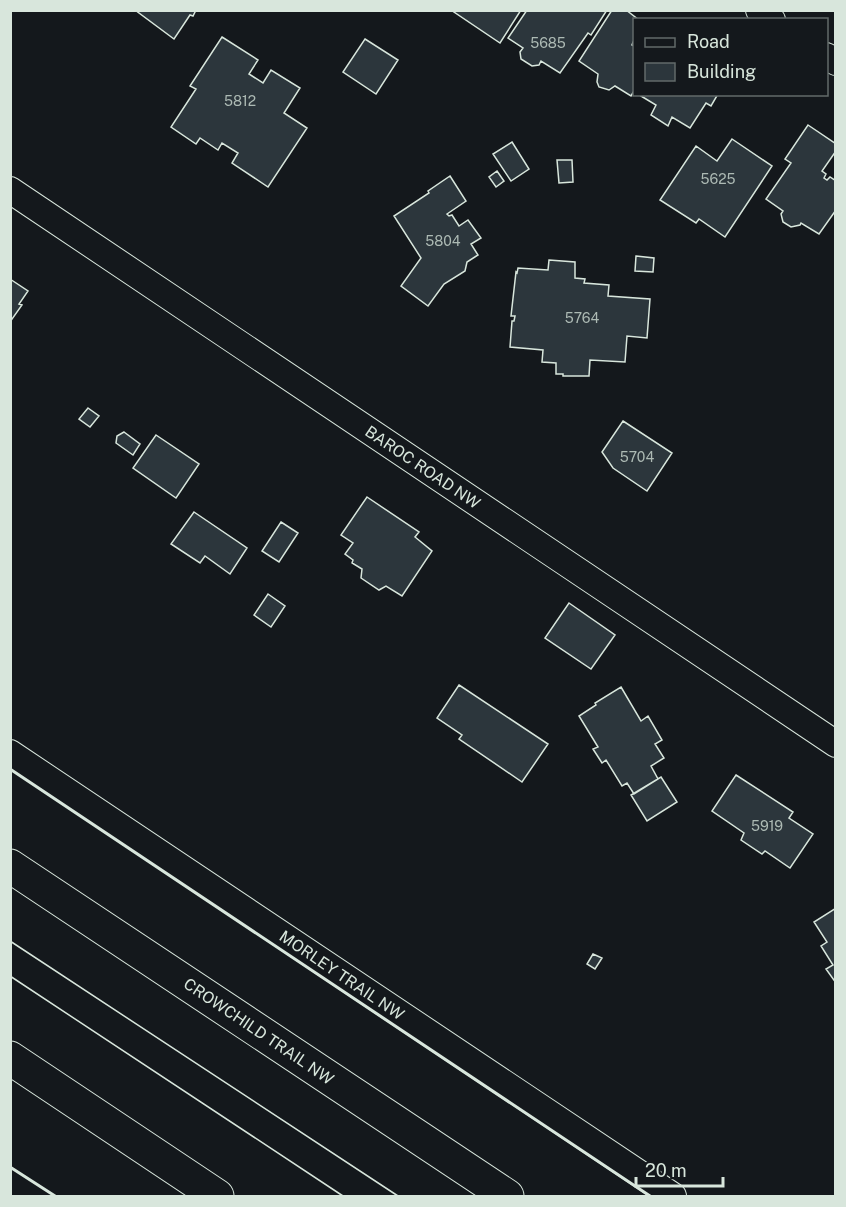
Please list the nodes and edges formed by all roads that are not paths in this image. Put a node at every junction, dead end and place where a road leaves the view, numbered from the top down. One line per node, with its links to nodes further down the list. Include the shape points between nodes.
1 (10, 190): 2 (street, BAROC ROAD NW)
2 (836, 744)
3 (10, 753): 8 (street, MORLEY TRAIL NW)
4 (10, 866): 7 (highway, CROWCHILD TRAIL NW)
5 (10, 1058): 6 (highway)
6 (217, 1197)
7 (507, 1197)
8 (673, 1197)

